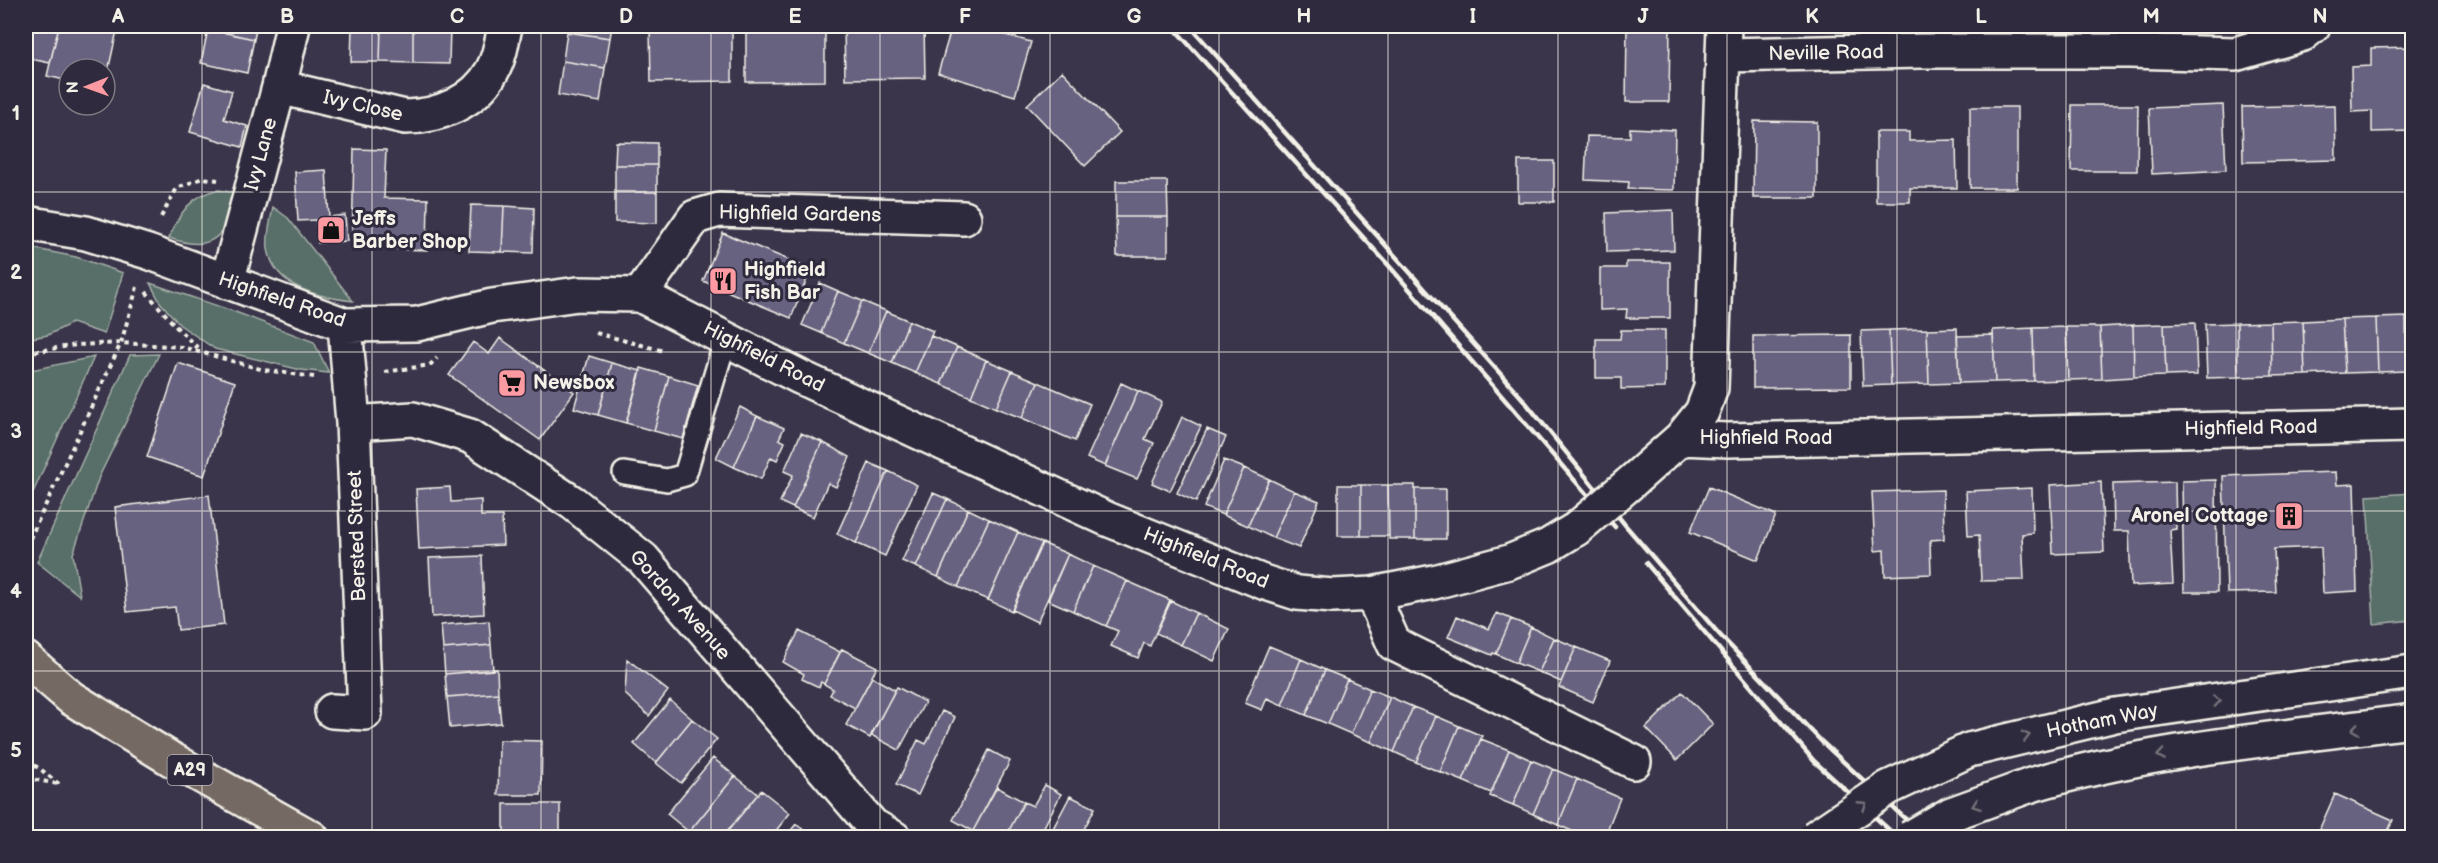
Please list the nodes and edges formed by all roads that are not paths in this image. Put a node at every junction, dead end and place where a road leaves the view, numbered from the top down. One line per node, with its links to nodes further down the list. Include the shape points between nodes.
1 (293, 26): 5 (street, Ivy Lane)
2 (505, 26): 5 (street, Ivy Close, via 492,72 476,91 426,117 405,117)
3 (2313, 26): 4 (street, Neville Road, via 2303,34 2235,54 1957,51)
4 (1724, 40): 14 (street, Neville Road, via 1711,388 1702,412)
5 (279, 87): 8 (street, Ivy Lane)
6 (964, 219): 9 (street, Highfield Gardens, via 719,210 695,217)
7 (26, 223): 8 (street, Highfield Road, via 86,233)
8 (227, 282): 10 (street, Highfield Road)
9 (640, 294): 10 (street, Highfield Road, via 578,294 492,306 417,324); 11 (street, Highfield Road)
10 (345, 325): 12 (street, Bersted Street)
11 (726, 338): 15 (lane, via 686,475 667,480); 16 (street, Highfield Road, via 800,377 1107,519 1263,582 1306,594)
12 (353, 423): 21 (street, Bersted Street, via 365,713); 25 (street, Gordon Avenue, via 413,419 470,436 573,503 643,559 872,825)
13 (2412, 425): 14 (street, Highfield Road)
14 (1681, 438): 16 (street, Highfield Road, bridge, via 1576,529 1548,546 1509,562)
15 (624, 473)
16 (1372, 594): 23 (street, via 1394,644)
17 (26, 659): 20 (main road, A29)
18 (2412, 672): 26 (street, Hotham Way, one-way to 18, bridge, via 1888,788 1969,750 2115,715)
19 (26, 681): 20 (main road, A29)
20 (71, 698): 24 (main road, A29)
21 (332, 711)
22 (2412, 721): 27 (street, one-way to 27, bridge, via 2157,756 2073,772 1951,814)
23 (1634, 762)
24 (312, 837)
25 (894, 837)
26 (1814, 837)
27 (1910, 837)

